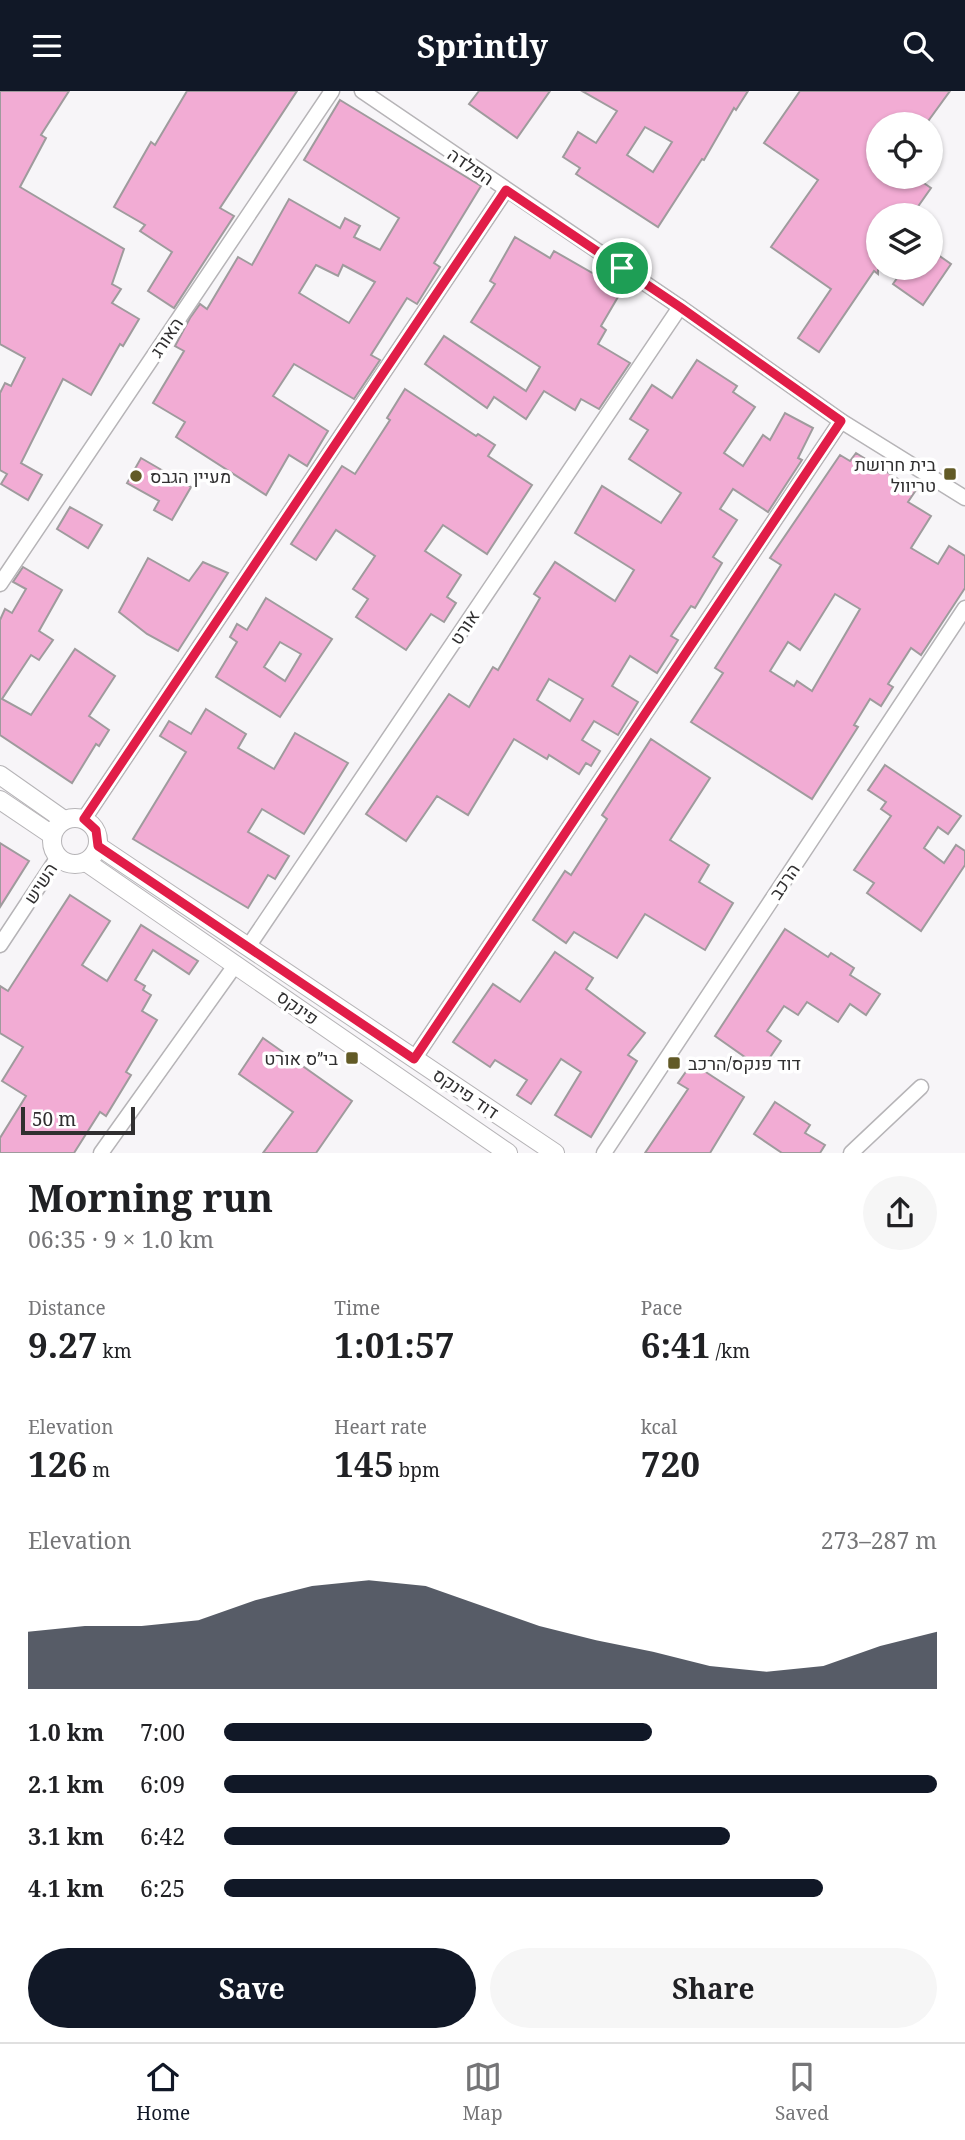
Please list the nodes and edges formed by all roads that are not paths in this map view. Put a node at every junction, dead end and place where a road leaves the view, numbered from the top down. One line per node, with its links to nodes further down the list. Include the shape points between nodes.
1 (332, 91): 7 (street, האורג)
2 (362, 91): 3 (street, הפלדה)
3 (506, 190): 4 (street, הפלדה); 11 (street)
4 (680, 307): 5 (street, הפלדה); 18 (street, אורט)
5 (841, 421): 6 (street, הפלדה); 20 (street)
6 (965, 498)
7 (0, 584)
8 (965, 608): 25 (street, הרכב)
9 (0, 775): 12 (street)
10 (0, 800): 13 (street)
11 (84, 819): 12 (street); 14 (street, via 96,830)
12 (64, 820): 13 (street)
13 (52, 835): 15 (street)
14 (98, 846): 16 (street); 18 (street, דוד פינקס)
15 (58, 857): 16 (street, via 72,864); 17 (street, השיש)
16 (86, 862): 19 (street, פינקס)
17 (0, 944)
18 (248, 947): 20 (street, דוד פינקס)
19 (236, 964): 22 (street); 23 (street, פינקס)
20 (414, 1059): 24 (street, דוד פינקס)
21 (921, 1087): 26 (street)
22 (101, 1153)
23 (508, 1153)
24 (555, 1153)
25 (604, 1153)
26 (851, 1153)

